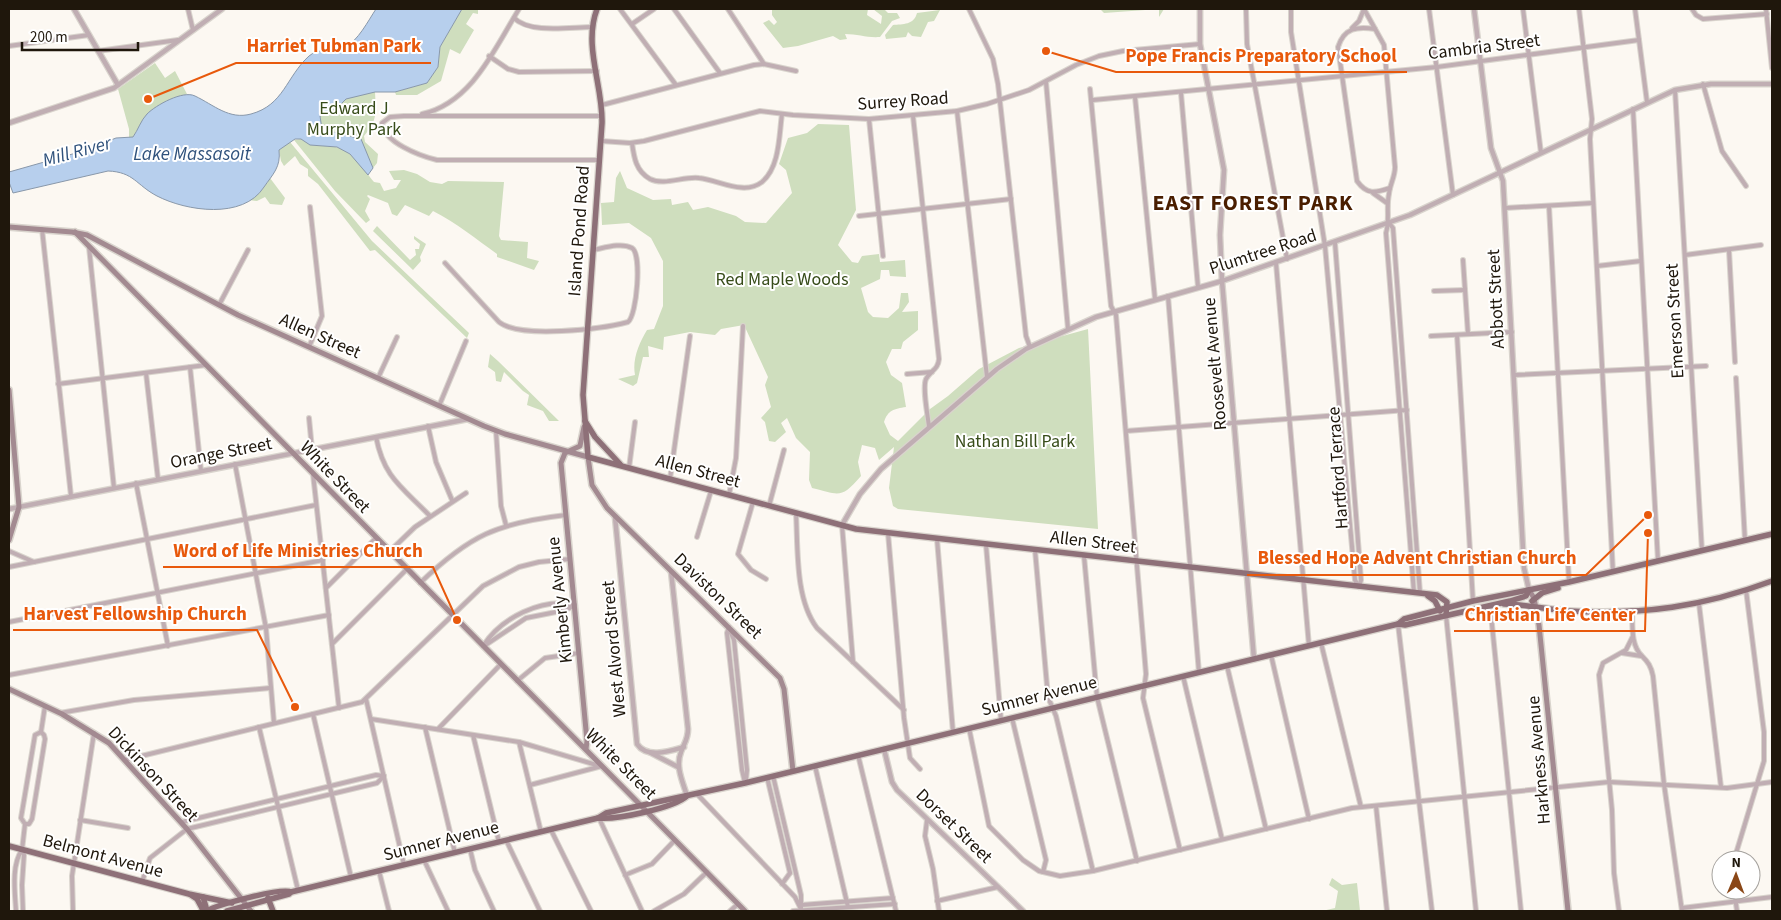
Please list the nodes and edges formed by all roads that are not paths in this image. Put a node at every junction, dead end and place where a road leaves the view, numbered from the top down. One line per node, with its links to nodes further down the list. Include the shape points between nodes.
1 (74, 9): 28 (street)
2 (188, 9): 26 (street)
3 (222, 9): 26 (street)
4 (520, 9): 22 (street)
5 (597, 9): 24 (main road, Island Pond Road)
6 (620, 9): 23 (street)
7 (654, 9): 23 (street)
8 (674, 9): 44 (street)
9 (728, 9): 38 (street)
10 (969, 9): 58 (street, via 993,60)
11 (1200, 9): 31 (street, Roosevelt Avenue)
12 (1246, 9): 52 (street, via 1245,33)
13 (1291, 9): 47 (street, Hartford Terrace, via 1290,25)
14 (1364, 9): 25 (street); 27 (street, via 1358,23)
15 (1429, 9): 39 (street)
16 (1474, 9): 37 (street, Abbott Street)
17 (1523, 9): 35 (street)
18 (1579, 9): 33 (street)
19 (1635, 9): 30 (street)
20 (1692, 9): 21 (street, via 1704,19)
21 (1766, 11): 40 (street)
22 (514, 18): 24 (street, via 532,27); 36 (street)
23 (632, 24): 51 (street)
24 (592, 27): 41 (main road, Island Pond Road)
25 (1375, 29): 27 (street, via 1359,27); 43 (street, via 1384,45)
26 (193, 30): 29 (street)
27 (1348, 30): 45 (street, via 1338,47)
28 (89, 36): 32 (street); 34 (street)
29 (180, 40): 34 (street); 50 (street)
30 (1639, 40): 33 (street, Cambria Street); 60 (street)
31 (1200, 44): 46 (street, Surrey Road, via 1108,54 1079,63); 54 (street, Roosevelt Avenue)
32 (9, 46)
33 (1584, 48): 35 (street, Cambria Street); 70 (street)
34 (98, 51): 50 (street)
35 (1529, 55): 37 (street, Cambria Street); 73 (street)
36 (489, 56): 41 (street, via 516,71); 65 (street, via 456,99 435,111)
37 (1480, 61): 39 (street, Cambria Street); 75 (street, Abbott Street, via 1490,148)
38 (764, 64): 42 (street); 44 (street)
39 (1437, 67): 43 (street, Cambria Street); 79 (street)
40 (1772, 68)
41 (597, 71): 61 (main road, Island Pond Road)
42 (796, 71)
43 (1386, 72): 45 (street, Cambria Street); 77 (street, via 1395,167)
44 (720, 73): 51 (street)
45 (1341, 77): 47 (street, Cambria Street); 78 (street, via 1357,181 1363,190)
46 (1046, 82): 58 (street, Surrey Road); 120 (street)
47 (1299, 82): 52 (street, Cambria Street); 96 (street, Hartford Terrace)
48 (1703, 84): 49 (street, Plumtree Road); 55 (street, Plumtree Road); 76 (street, via 1722,151)
49 (1772, 84)
50 (118, 85): 69 (street)
51 (676, 85): 61 (street)
52 (1255, 86): 54 (street, Cambria Street); 103 (street)
53 (1090, 89): 59 (street)
54 (1209, 90): 56 (street, Cambria Street); 109 (street, Roosevelt Avenue, via 1224,170 1220,235)
55 (1675, 90): 60 (street, Plumtree Road); 101 (street, Emerson Street)
56 (1181, 93): 57 (street, Cambria Street); 112 (street)
57 (1135, 97): 59 (street, Cambria Street); 116 (street)
58 (1001, 100): 63 (street, Surrey Road); 80 (street)
59 (1093, 100): 118 (street, via 1109,287)
60 (1647, 102): 62 (street, Plumtree Road)
61 (602, 105): 66 (main road, Island Pond Road)
62 (1633, 109): 70 (street, Plumtree Road); 105 (street)
63 (957, 111): 67 (street, Surrey Road); 83 (street)
64 (782, 114): 68 (street, Surrey Road); 72 (street, Surrey Road, via 752,112); 72 (street, via 772,167 764,180 748,188 700,178 653,180 637,166)
65 (415, 116): 66 (street); 74 (street, via 386,119 382,121 382,127 393,140 430,158)
66 (602, 116): 71 (main road, Island Pond Road)
67 (913, 116): 68 (street, Surrey Road); 87 (street)
68 (869, 119): 88 (street)
69 (9, 123)
70 (1591, 128): 73 (street, Plumtree Road); 82 (street)
71 (601, 142): 72 (street, Surrey Road); 74 (main road, Island Pond Road)
72 (632, 143)
73 (1541, 153): 75 (street, Plumtree Road)
74 (600, 160): 99 (main road, Island Pond Road)
75 (1499, 173): 79 (street, Plumtree Road); 86 (street, Abbott Street, via 1503,180)
76 (1746, 186)
77 (1390, 188): 78 (street); 81 (street)
78 (1372, 193): 81 (street)
79 (1454, 195): 90 (street, Plumtree Road)
80 (1011, 199): 83 (street); 130 (street, via 1026,336)
81 (1388, 203): 90 (street)
82 (1593, 203): 85 (street); 108 (street)
83 (968, 205): 87 (street); 145 (street)
84 (310, 206): 129 (street, via 322,316)
85 (1549, 206): 86 (street); 142 (street)
86 (1505, 208): 122 (street, Abbott Street)
87 (924, 209): 88 (street); 140 (street, via 939,359)
88 (878, 214): 89 (street); 102 (street)
89 (858, 216)
90 (1389, 223): 94 (street, Plumtree Road); 110 (street, via 1386,233); 111 (street)
91 (9, 227): 92 (main road, Allen Street)
92 (42, 229): 93 (main road, Allen Street); 149 (street)
93 (74, 232): 97 (main road, White Street); 117 (main road, Allen Street, via 97,240)
94 (1335, 243): 96 (street, Plumtree Road); 155 (street, Hartford Terrace)
95 (1761, 245): 100 (street)
96 (1325, 246): 103 (street, Plumtree Road); 154 (street, Hartford Terrace)
97 (89, 247): 134 (main road, White Street); 146 (street)
98 (248, 250): 117 (street)
99 (593, 250): 121 (main road, Island Pond Road); 121 (street, via 622,246 635,250 638,262 635,307 634,316 629,321)
100 (1728, 250): 101 (street); 133 (street)
101 (1685, 255): 135 (street, Emerson Street)
102 (882, 256)
103 (1287, 259): 107 (street, Plumtree Road)
104 (1464, 260): 113 (street)
105 (1641, 260): 108 (street); 138 (street)
106 (445, 263): 121 (street, via 504,325 544,330)
107 (1276, 263): 109 (street, Plumtree Road); 157 (street)
108 (1597, 266): 139 (street)
109 (1222, 280): 112 (street, Plumtree Road); 161 (street, Roosevelt Avenue)
110 (1390, 285): 111 (street); 131 (street)
111 (1397, 285): 132 (street)
112 (1198, 287): 115 (street, Plumtree Road)
113 (1465, 290): 114 (street); 123 (street)
114 (1434, 291)
115 (1168, 296): 116 (street, Plumtree Road); 165 (street)
116 (1155, 300): 118 (street, Plumtree Road)
117 (219, 305): 129 (main road, Allen Street)
118 (1115, 312): 120 (street, Plumtree Road); 167 (street)
119 (743, 326): 184 (street, via 737,448)
120 (1068, 329): 130 (street, Plumtree Road)
121 (587, 330): 159 (main road, Island Pond Road)
122 (1512, 332): 123 (street); 144 (street, Abbott Street)
123 (1468, 334): 124 (street)
124 (1457, 335): 126 (street); 242 (street)
125 (690, 336): 179 (street)
126 (1431, 336)
127 (397, 337): 147 (street)
128 (466, 341): 151 (street)
129 (309, 347): 147 (main road, Allen Street)
130 (1030, 347): 145 (street, Plumtree Road)
131 (1395, 347): 132 (street); 152 (street)
132 (1402, 347): 153 (street)
133 (1735, 362)
134 (206, 365): 137 (street); 172 (main road, White Street)
135 (1691, 366): 136 (street); 138 (street); 215 (street, Emerson Street)
136 (1706, 366)
137 (190, 367): 141 (street); 176 (street)
138 (1646, 368): 139 (street); 219 (street)
139 (1602, 371): 142 (street); 226 (street)
140 (932, 372): 143 (street); 164 (street, via 925,383)
141 (146, 373): 146 (street); 178 (street)
142 (1558, 373): 144 (street); 232 (street)
143 (907, 374)
144 (1514, 375): 238 (street, Abbott Street, via 1524,568)
145 (987, 377): 164 (street, Plumtree Road)
146 (103, 378): 149 (street); 181 (street)
147 (378, 378): 151 (main road, Allen Street)
148 (1736, 378): 210 (street)
149 (58, 384): 185 (street)
150 (9, 390): 162 (main road)
151 (440, 406): 158 (main road, Allen Street)
152 (1400, 410): 153 (street); 155 (street); 187 (street)
153 (1407, 410): 188 (street)
154 (1341, 414): 155 (street); 157 (street); 235 (street, Hartford Terrace, via 1355,580)
155 (1348, 414): 235 (street, Hartford Terrace)
156 (309, 418): 169 (street)
157 (1289, 418): 161 (street); 231 (street)
158 (468, 419): 163 (street, Orange Street); 166 (main road, Allen Street)
159 (584, 419): 171 (main road, via 581,445); 173 (main road, Island Pond Road); 175 (main road, via 595,437)
160 (635, 422): 175 (street)
161 (1234, 423): 165 (street); 228 (street, Roosevelt Avenue)
162 (10, 425): 192 (main road)
163 (428, 426): 168 (street, Orange Street); 186 (street, via 436,462)
164 (928, 427): 200 (street, Plumtree Road, via 874,476)
165 (1179, 427): 167 (street); 223 (street)
166 (496, 431): 171 (main road, Allen Street); 199 (street, via 501,506)
167 (1126, 431): 221 (street)
168 (376, 436): 169 (street, Orange Street); 196 (street, via 380,458 386,469)
169 (312, 449): 172 (street, Orange Street)
170 (784, 450): 191 (street)
171 (567, 452): 173 (main road, Allen Street); 195 (main road, Kimberly Avenue, via 561,463)
172 (293, 453): 174 (street, Orange Street); 177 (main road, White Street)
173 (588, 458): 175 (main road, Allen Street); 197 (main road, Daviston Street, via 594,489)
174 (235, 464): 176 (street, Orange Street); 198 (street)
175 (626, 467): 179 (main road, Allen Street)
176 (201, 470): 178 (street, Orange Street)
177 (313, 473): 190 (street); 206 (main road, White Street)
178 (158, 479): 180 (street, Orange Street)
179 (670, 479): 182 (main road, Allen Street)
180 (136, 484): 181 (street, Orange Street); 207 (street)
181 (114, 488): 185 (street, Orange Street)
182 (711, 491): 184 (main road, Allen Street); 205 (street)
183 (466, 493): 186 (street)
184 (729, 495): 189 (main road, Allen Street)
185 (71, 496): 192 (street, Orange Street)
186 (452, 500): 196 (street)
187 (1407, 500): 188 (street); 241 (street)
188 (1414, 500): 241 (street)
189 (753, 502): 191 (main road, Allen Street); 229 (street, via 739,557)
190 (316, 505): 198 (street); 218 (street)
191 (770, 506): 194 (main road, Allen Street)
192 (19, 507): 193 (street, Orange Street); 209 (main road)
193 (9, 509)
194 (796, 514): 200 (main road, Allen Street); 272 (street, via 806,612 817,628)
195 (566, 515): 199 (street); 217 (main road, Kimberly Avenue)
196 (430, 516): 214 (street)
197 (615, 517): 201 (main road, Daviston Street); 203 (street, West Alvord Street)
198 (246, 520): 207 (street); 227 (street)
199 (506, 525): 233 (street, via 462,547)
200 (842, 525): 202 (main road, Allen Street); 272 (street)
201 (628, 529): 203 (street); 225 (main road, Daviston Street)
202 (888, 533): 208 (main road, Allen Street); 287 (street)
203 (617, 534): 307 (street, West Alvord Street, via 636,742 643,751)
204 (1772, 534): 210 (main road, Sumner Avenue)
205 (697, 537)
206 (376, 538): 214 (main road, White Street); 236 (street)
207 (147, 539): 220 (street); 240 (street)
208 (937, 539): 211 (main road, Allen Street); 300 (street)
209 (9, 540)
210 (1745, 541): 215 (main road, Sumner Avenue)
211 (986, 545): 212 (main road, Allen Street); 292 (street)
212 (1035, 550): 216 (main road, Allen Street); 286 (street, via 1048,697)
213 (9, 551): 220 (street)
214 (390, 551): 224 (main road, White Street)
215 (1702, 551): 219 (main road, Sumner Avenue)
216 (1084, 556): 221 (main road, Allen Street); 282 (street)
217 (570, 559): 246 (main road, Kimberly Avenue); 251 (street, via 539,562 507,572 480,588)
218 (323, 560): 227 (street); 236 (street)
219 (1658, 561): 226 (main road, Sumner Avenue)
220 (35, 562): 222 (street)
221 (1136, 562): 223 (main road, Allen Street); 279 (street, via 1146,674)
222 (9, 567)
223 (1191, 568): 228 (main road, Allen Street); 275 (street)
224 (407, 569): 233 (main road, White Street); 263 (street)
225 (670, 569): 234 (main road, Daviston Street); 237 (street)
226 (1614, 572): 232 (main road, Sumner Avenue)
227 (256, 574): 240 (street); 260 (street)
228 (1246, 575): 231 (main road, Allen Street); 271 (street, Roosevelt Avenue)
229 (766, 579)
230 (1772, 580): 239 (main road)
231 (1302, 581): 235 (main road, Allen Street); 266 (street)
232 (1569, 582): 238 (main road, Sumner Avenue); 244 (main road, Sumner Avenue)
233 (420, 583): 251 (main road, White Street)
234 (685, 584): 237 (street); 259 (main road, Daviston Street)
235 (1359, 587): 241 (main road, Allen Street)
236 (326, 588): 253 (street)
237 (674, 590): 304 (street, via 688,730)
238 (1529, 590): 243 (main road, Sumner Avenue); 244 (main road)
239 (1746, 590): 245 (main road); 321 (street, via 1765,744)
240 (158, 594): 256 (street); 264 (street)
241 (1419, 594): 248 (main road, Allen Street, via 1440,596 1446,600); 249 (main road, via 1434,600)
242 (1473, 601): 243 (main road, Sumner Avenue); 248 (main road, Sumner Avenue)
243 (1489, 601): 244 (main road); 254 (main road, Sumner Avenue); 326 (street)
244 (1533, 602): 250 (main road, via 1577,611); 324 (main road, Harkness Avenue, via 1545,675)
245 (1699, 604): 250 (main road); 325 (street)
246 (575, 605): 247 (street, via 566,602); 252 (street, via 566,610); 267 (main road, Kimberly Avenue)
247 (536, 607): 252 (street); 255 (street)
248 (1448, 608): 249 (main road, Sumner Avenue); 254 (main road)
249 (1439, 610): 254 (main road); 257 (main road, Sumner Avenue, via 1404,618)
250 (1632, 610): 261 (street)
251 (452, 614): 265 (main road, White Street); 283 (street)
252 (538, 614): 258 (street)
253 (329, 615): 260 (street); 263 (street)
254 (1446, 615): 257 (main road, Sumner Avenue); 330 (street)
255 (509, 621): 258 (street); 265 (street)
256 (9, 622)
257 (1398, 624): 262 (main road, Sumner Avenue); 332 (street)
258 (511, 626): 265 (street)
259 (729, 627): 314 (main road, Daviston Street, via 782,681); 319 (street, via 734,640 747,770)
260 (266, 628): 264 (street); 280 (street)
261 (1633, 636): 268 (street); 270 (street)
262 (1321, 643): 266 (main road, Sumner Avenue); 336 (street)
263 (332, 644): 285 (street)
264 (168, 646): 276 (street)
265 (484, 646): 273 (main road, White Street)
266 (1309, 646): 269 (main road, Sumner Avenue)
267 (579, 653): 278 (street, via 545,658); 305 (main road, Kimberly Avenue)
268 (1622, 653): 270 (street); 317 (street, via 1606,660 1599,672)
269 (1271, 655): 271 (main road, Sumner Avenue); 339 (street)
270 (1641, 656): 320 (street, via 1648,662 1653,676)
271 (1254, 659): 274 (main road, Sumner Avenue)
272 (853, 662): 287 (street)
273 (501, 664): 278 (main road, White Street); 297 (street)
274 (1227, 666): 275 (main road, Sumner Avenue); 346 (street)
275 (1199, 673): 277 (main road, Sumner Avenue)
276 (9, 675)
277 (1183, 676): 279 (main road, Sumner Avenue); 351 (street)
278 (518, 681): 305 (main road, White Street)
279 (1144, 686): 282 (main road, Sumner Avenue); 356 (street, via 1143,698)
280 (270, 688): 288 (street, via 134,700); 293 (street)
281 (9, 689): 284 (main road, Dickinson Street)
282 (1097, 697): 286 (main road, Sumner Avenue); 360 (street)
283 (366, 699): 285 (street); 291 (street)
284 (45, 706): 288 (main road, Dickinson Street); 298 (street)
285 (339, 708): 289 (street)
286 (1052, 708): 290 (main road, Sumner Avenue); 364 (street, via 1066,753)
287 (904, 710): 303 (street)
288 (60, 713): 299 (main road, Dickinson Street)
289 (313, 714): 293 (street); 323 (street)
290 (1012, 718): 292 (main road, Sumner Avenue); 367 (street, via 1046,860)
291 (371, 719): 295 (street); 315 (street)
292 (1001, 720): 296 (main road, Sumner Avenue)
293 (274, 723): 294 (street)
294 (259, 727): 309 (street); 331 (street)
295 (426, 727): 297 (street); 358 (street)
296 (969, 728): 300 (main road, Sumner Avenue); 367 (street, via 989,826 1029,865)
297 (438, 729): 301 (street)
298 (41, 732): 343 (street, via 36,733 34,739 21,818); 343 (street, via 44,740 32,819)
299 (94, 732): 309 (main road, Dickinson Street); 340 (street)
300 (953, 732): 303 (main road, Sumner Avenue)
301 (473, 735): 302 (street); 352 (street)
302 (518, 742): 310 (street); 322 (street)
303 (909, 743): 306 (main road, Sumner Avenue); 313 (street, via 910,758)
304 (684, 747): 307 (street); 312 (street)
305 (586, 749): 310 (main road, White Street)
306 (884, 749): 308 (main road, Sumner Avenue); 341 (street, Dorset Street, via 894,785)
307 (651, 753): 312 (street, West Alvord Street)
308 (858, 755): 311 (main road, Sumner Avenue); 380 (street)
309 (125, 760): 342 (main road, Dickinson Street)
310 (602, 766): 322 (street); 333 (main road, White Street)
311 (815, 766): 314 (main road, Sumner Avenue); 387 (street)
312 (678, 767): 329 (street)
313 (920, 769)
314 (793, 771): 316 (main road, Sumner Avenue)
315 (384, 776): 323 (street); 327 (street, via 377,783); 362 (street)
316 (770, 776): 319 (main road, Sumner Avenue); 366 (street); 368 (street)
317 (1609, 782): 320 (street); 324 (street); 421 (street)
318 (1772, 782): 321 (street)
319 (745, 783): 328 (main road, Sumner Avenue)
320 (1664, 784): 325 (street); 394 (street)
321 (1757, 784): 325 (street); 357 (street)
322 (530, 785): 348 (street)
323 (330, 786): 327 (street); 331 (street)
324 (1556, 787): 326 (street); 420 (main road, Harkness Avenue)
325 (1721, 787)
326 (1510, 792): 330 (street); 419 (street)
327 (332, 794): 335 (street); 370 (street)
328 (697, 794): 329 (main road, Sumner Avenue); 372 (street)
329 (687, 796): 333 (main road, Sumner Avenue); 337 (main road, Sumner Avenue, via 681,802)
330 (1464, 796): 332 (street); 418 (street)
331 (276, 799): 335 (street); 342 (street)
332 (1419, 801): 334 (street); 417 (street)
333 (641, 805): 337 (main road, White Street); 338 (main road, Sumner Avenue)
334 (1376, 806): 336 (street); 416 (street)
335 (278, 807): 345 (street); 374 (street)
336 (1361, 807): 339 (street)
337 (647, 810): 338 (main road, Sumner Avenue); 350 (main road, White Street)
338 (598, 818): 347 (main road, Sumner Avenue); 369 (street)
339 (1309, 819): 346 (street)
340 (80, 820): 344 (street); 361 (street)
341 (927, 820): 373 (street, Dorset Street); 385 (street, via 925,836)
342 (182, 822): 345 (main road, Dickinson Street)
343 (25, 824): 355 (street)
344 (128, 828)
345 (187, 828): 371 (street, via 150,858); 381 (main road, Dickinson Street)
346 (1266, 829): 351 (street)
347 (552, 830): 348 (main road, Sumner Avenue); 406 (street)
348 (541, 832): 349 (main road, Sumner Avenue)
349 (506, 840): 352 (main road, Sumner Avenue); 405 (street)
350 (675, 840): 365 (main road, White Street); 369 (street, via 652,864)
351 (1222, 840): 356 (street)
352 (499, 842): 354 (main road, Sumner Avenue)
353 (9, 846): 355 (main road, Belmont Avenue)
354 (470, 849): 358 (main road, Sumner Avenue); 404 (street, via 475,870)
355 (22, 850): 361 (main road, Belmont Avenue); 382 (street, via 18,855); 383 (street)
356 (1180, 850): 360 (street)
357 (1736, 850)
358 (455, 853): 359 (main road, Sumner Avenue)
359 (424, 860): 362 (main road, Sumner Avenue); 403 (street)
360 (1137, 861): 364 (street)
361 (74, 864): 371 (main road, Belmont Avenue); 397 (street, via 71,887)
362 (404, 865): 363 (main road, Sumner Avenue)
363 (379, 871): 370 (main road, Sumner Avenue); 402 (street)
364 (1093, 871): 367 (street, via 1065,876)
365 (707, 872): 389 (main road, White Street); 408 (street, via 684,894)
366 (796, 872): 368 (street); 391 (street)
367 (1043, 872)
368 (790, 873): 372 (street)
369 (625, 875): 407 (street)
370 (351, 877): 374 (main road, Sumner Avenue)
371 (142, 882): 376 (main road, Belmont Avenue)
372 (782, 884): 412 (street, via 795,897)
373 (998, 887): 385 (street); 415 (street, Dorset Street)
374 (298, 890): 375 (main road, Sumner Avenue)
375 (291, 892): 377 (main road, Sumner Avenue); 384 (main road, Sumner Avenue)
376 (189, 894): 378 (main road, Belmont Avenue); 398 (main road)
377 (267, 894): 381 (main road, Sumner Avenue); 384 (main road)
378 (203, 897): 388 (main road, Belmont Avenue); 398 (main road)
379 (1772, 897): 386 (street)
380 (893, 898): 387 (street); 390 (street)
381 (242, 900): 388 (main road, Sumner Avenue); 393 (main road, Dickinson Street)
382 (15, 901): 383 (street); 395 (street)
383 (22, 901): 396 (street)
384 (269, 901): 393 (main road, Sumner Avenue); 401 (main road)
385 (937, 901): 414 (street)
386 (1736, 901): 394 (street); 422 (street)
387 (847, 902): 391 (street); 392 (street)
388 (232, 903): 398 (main road, Sumner Avenue)
389 (738, 904): 409 (street); 410 (main road, White Street)
390 (895, 904): 392 (street); 413 (street)
391 (801, 905): 412 (street)
392 (848, 907): 412 (street)
393 (249, 909): 399 (main road, Sumner Avenue); 400 (main road)
394 (1682, 910)
395 (16, 911)
396 (23, 911)
397 (73, 911)
398 (204, 911)
399 (227, 911)
400 (257, 911)
401 (273, 911)
402 (389, 911)
403 (448, 911)
404 (494, 911)
405 (540, 911)
406 (591, 911)
407 (642, 911)
408 (654, 911)
409 (730, 911)
410 (745, 911)
411 (793, 911): 412 (street)
412 (802, 911)
413 (896, 911)
414 (938, 911)
415 (1022, 911)
416 (1387, 911)
417 (1432, 911)
418 (1476, 911)
419 (1521, 911)
420 (1568, 911)
421 (1618, 911)
422 (1737, 911)

